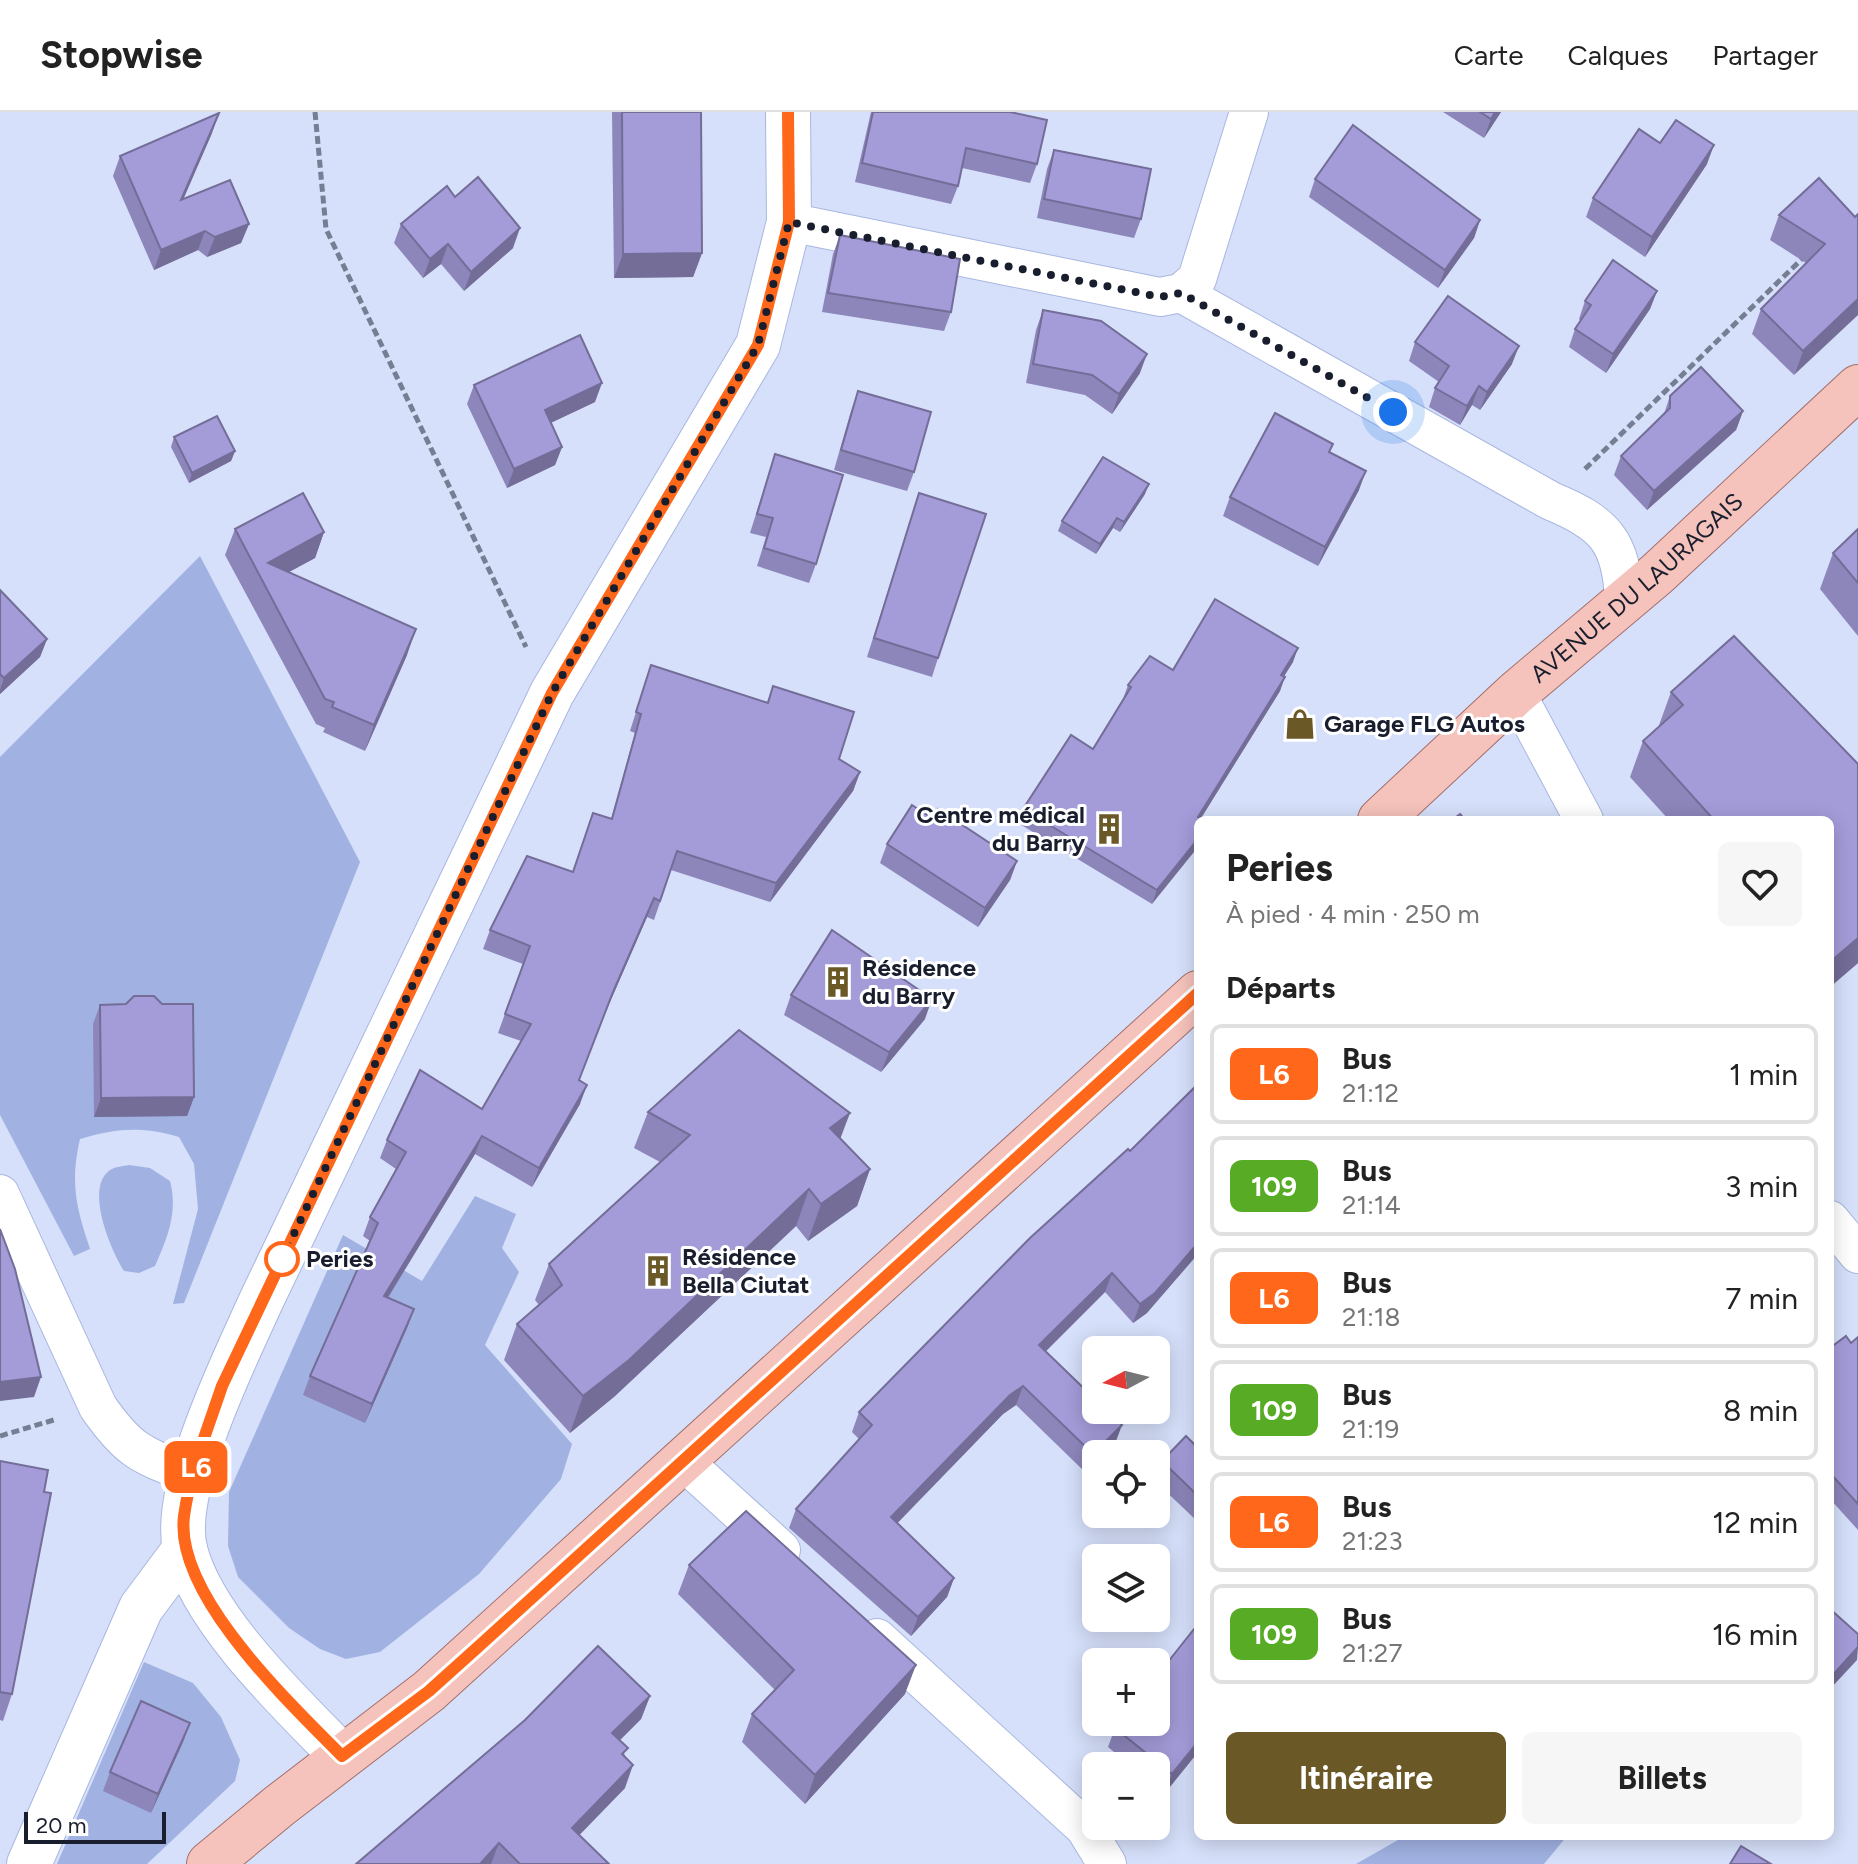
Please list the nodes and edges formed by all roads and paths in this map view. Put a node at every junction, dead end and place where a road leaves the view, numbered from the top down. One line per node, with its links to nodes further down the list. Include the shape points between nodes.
1 (315, 112): 10 (path, via 326,229)
2 (788, 112): 4 (street)
3 (1249, 112): 6 (street, via 1197,279)
4 (789, 222): 6 (street, via 1160,297); 10 (street, via 758,345)
5 (1806, 255): 8 (path)
6 (1181, 293): 8 (street)
7 (1858, 387): 9 (main road, AVENUE DU LAURAGAIS)
8 (1551, 501): 9 (street, via 1582,514 1614,545 1622,565)
9 (1624, 601): 11 (main road, AVENUE DU LAURAGAIS)
10 (552, 693): 21 (street, via 248,1329 222,1386)
11 (1516, 693): 12 (main road, AVENUE DU LAURAGAIS); 13 (street)
12 (1384, 816)
13 (1582, 816)
14 (1194, 997): 20 (main road)
15 (0, 1194): 18 (street)
16 (1834, 1225): 17 (street)
17 (1858, 1254)
18 (98, 1407): 19 (path); 21 (street, via 140,1455)
19 (0, 1436)
20 (683, 1461): 23 (street); 25 (main road, via 429,1691)
21 (193, 1475): 22 (street, via 184,1517)
22 (185, 1549): 25 (street, via 209,1602 276,1689); 26 (street, via 141,1608)
23 (809, 1576)
24 (855, 1618): 28 (street, via 1085,1828)
25 (342, 1756): 27 (main road)
26 (29, 1864)
27 (209, 1864)
28 (1107, 1864)

